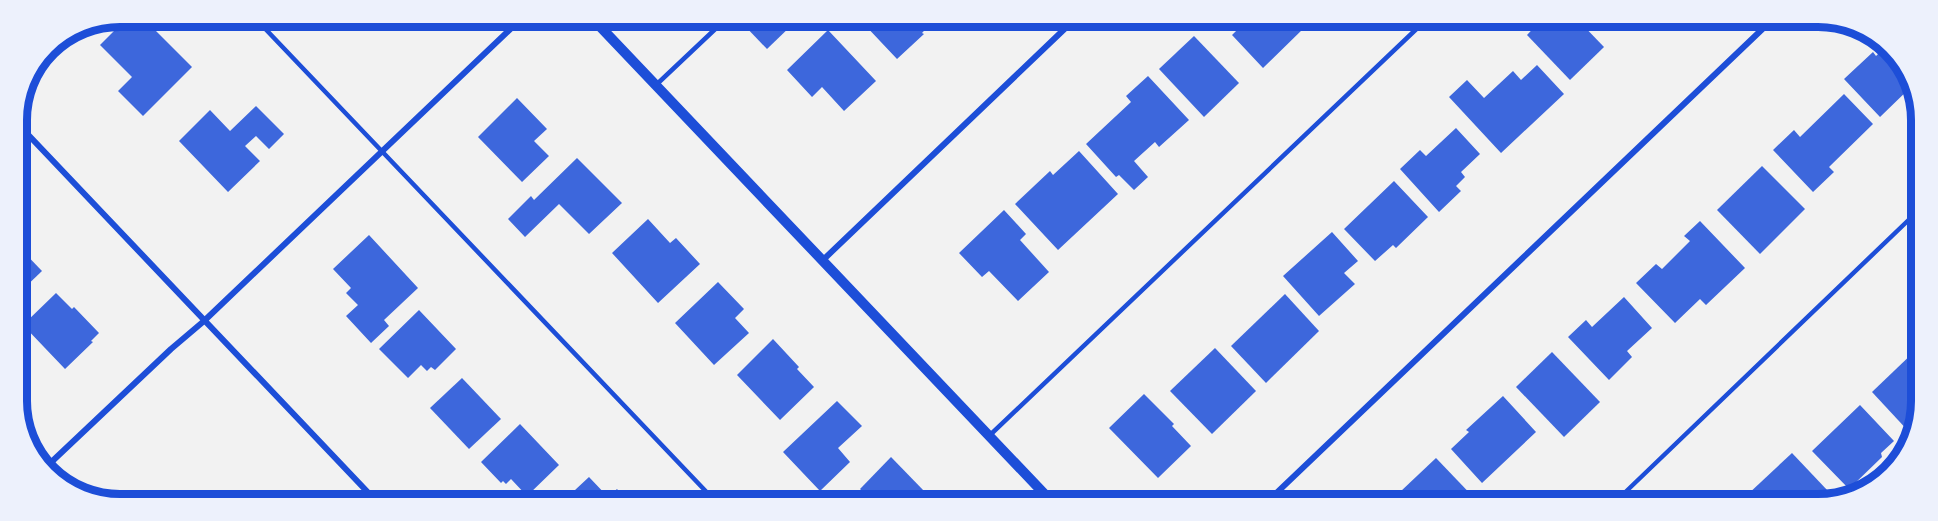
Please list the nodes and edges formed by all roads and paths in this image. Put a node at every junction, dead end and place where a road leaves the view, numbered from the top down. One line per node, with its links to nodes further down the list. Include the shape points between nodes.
1 (264, 27): 10 (lane)
2 (512, 27): 10 (street)
3 (601, 27): 8 (street)
4 (717, 27): 8 (lane)
5 (1067, 27): 12 (street)
6 (1419, 27): 14 (lane)
7 (1765, 27): 19 (street)
8 (656, 85): 12 (street)
9 (27, 134): 13 (street)
10 (381, 150): 13 (street); 17 (lane)
11 (1911, 218): 20 (lane)
12 (823, 260): 14 (street)
13 (204, 321): 15 (street); 16 (street)
14 (989, 437): 18 (street)
15 (51, 463)
16 (369, 494)
17 (708, 494)
18 (1044, 494)
19 (1275, 494)
20 (1623, 494)

